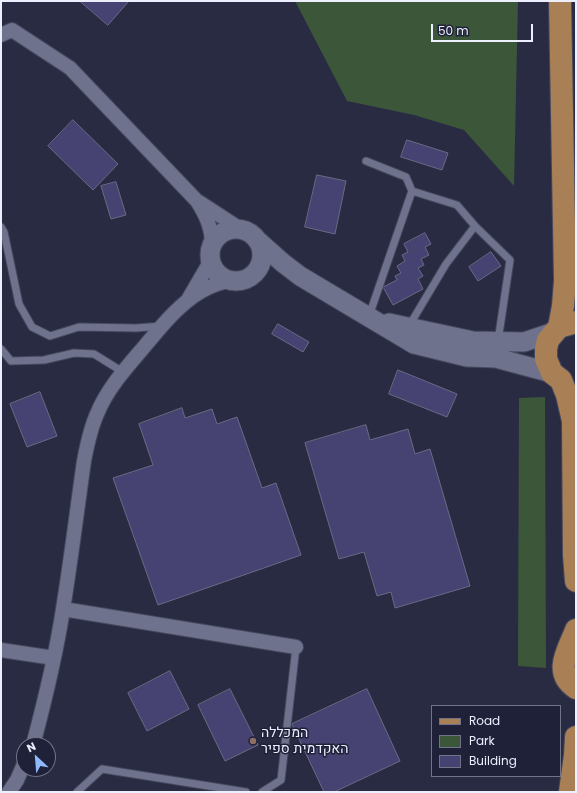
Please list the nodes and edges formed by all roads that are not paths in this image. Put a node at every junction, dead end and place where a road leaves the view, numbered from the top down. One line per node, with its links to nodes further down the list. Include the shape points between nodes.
1 (560, 1): 16 (main road, via 565,281)
2 (5, 29): 5 (street, via 70,68)
3 (366, 161): 4 (lane, via 406,177)
4 (412, 191): 6 (lane, via 457,205); 14 (lane)
5 (197, 201): 8 (street); 9 (street, via 210,226)
6 (475, 226): 17 (lane, via 446,264); 19 (lane, via 510,260)
7 (1, 227): 15 (lane, via 19,304 32,328 50,336 80,327)
8 (249, 235): 9 (street, via 232,230 224,232 217,238); 10 (street, via 261,247 262,256); 11 (street)
9 (211, 254): 12 (street, via 213,269 218,275); 13 (street)
10 (252, 276): 11 (street, via 270,271); 12 (street)
11 (300, 276): 14 (street)
12 (231, 281): 13 (street, via 211,286)
13 (187, 302): 15 (street)
14 (369, 318): 17 (street)
15 (162, 326): 20 (street)
16 (563, 327): 19 (street); 21 (main road, via 548,340 546,350 546,359)
17 (405, 333): 19 (street, via 414,344 467,357)
18 (1, 349): 20 (lane, via 11,361 44,360 74,353 94,354)
19 (497, 350): 21 (street)
20 (123, 372): 23 (street, via 96,414 89,439)
21 (563, 378): 22 (main road, via 573,420)
22 (576, 581)
23 (63, 610): 25 (street); 27 (street)
24 (574, 638): 28 (main road, via 563,661 564,671)
25 (296, 647): 35 (lane, via 281,780)
26 (1, 650): 27 (street)
27 (54, 658): 29 (street)
28 (575, 693)
29 (35, 737)
30 (576, 737): 36 (main road)
31 (18, 777): 32 (street)
32 (8, 792)
33 (77, 792): 34 (lane, via 102,768)
34 (246, 792)
35 (262, 792)
36 (570, 792)

